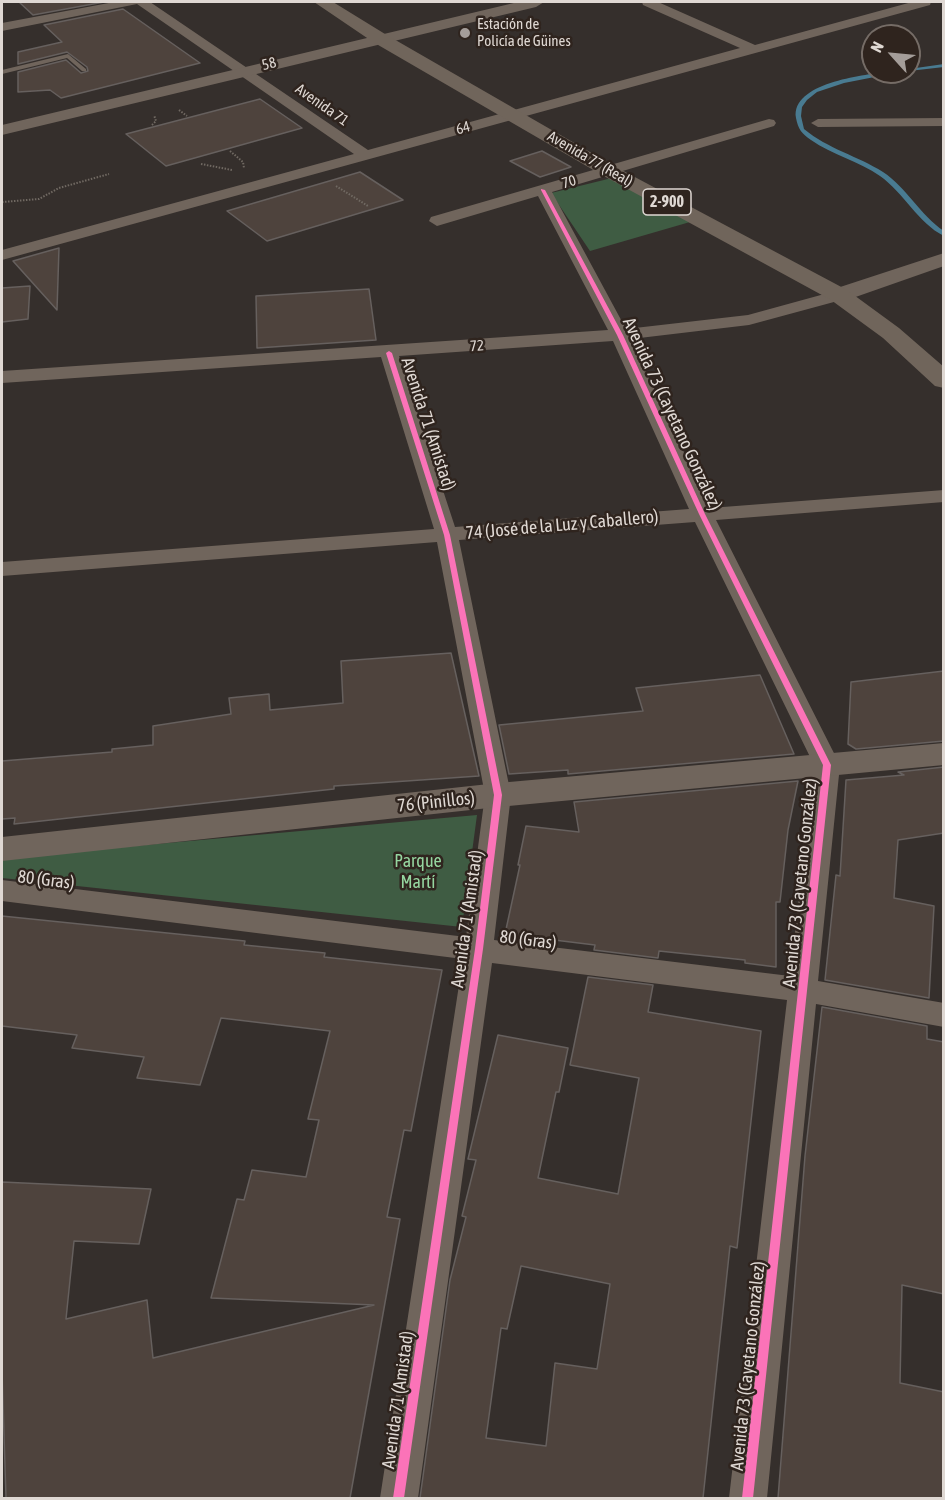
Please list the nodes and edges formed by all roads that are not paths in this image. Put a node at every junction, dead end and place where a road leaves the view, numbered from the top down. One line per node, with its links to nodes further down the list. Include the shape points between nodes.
1 (132, 2): 7 (street)
2 (142, 2): 11 (street, Avenida 71)
3 (322, 2): 8 (main road, Avenida 77 (Real) / 2-900)
4 (536, 2): 8 (street, 58)
5 (648, 2): 9 (street)
6 (925, 2): 9 (street, 64)
7 (2, 27)
8 (379, 38): 11 (street, 58); 13 (main road, Avenida 77 (Real) / 2-900)
9 (751, 48): 13 (street, 64)
10 (84, 69): 12 (lane, via 68,56)
11 (243, 70): 17 (street, 58); 18 (street, Avenida 71)
12 (2, 72)
13 (512, 114): 18 (street, 64); 19 (main road, Avenida 77 (Real) / 2-900)
14 (944, 122): 16 (street)
15 (769, 123): 19 (street, 70)
16 (818, 123)
17 (2, 130)
18 (364, 154): 22 (street, 64)
19 (609, 171): 20 (street, 70); 24 (main road, Avenida 77 (Real) / 2-900)
20 (543, 190): 21 (street, 70); 25 (street, Avenida 73 (Cayetano González))
21 (437, 220)
22 (2, 255)
23 (944, 258): 24 (street, 72)
24 (839, 295): 25 (street, 72, via 749,320); 27 (main road, Avenida 77 (Real) / 2-900)
25 (620, 335): 26 (street, 72); 30 (street, Avenida 73 (Cayetano González))
26 (389, 352): 28 (street, 72); 31 (street, Avenida 71 (Amistad))
27 (940, 374)
28 (2, 377)
29 (944, 496): 30 (street, 74 (José de la Luz y Caballero))
30 (702, 514): 31 (street, 74 (José de la Luz y Caballero)); 34 (street, Avenida 73 (Cayetano González))
31 (447, 535): 32 (street, 74 (José de la Luz y Caballero)); 35 (street, Avenida 71 (Amistad))
32 (2, 569)
33 (944, 754): 34 (street, 76 (Pinillos))
34 (827, 765): 35 (street, 76 (Pinillos)); 39 (street, Avenida 73 (Cayetano González))
35 (498, 795): 36 (street, 76 (Pinillos)); 38 (street, Avenida 71 (Amistad))
36 (2, 849)
37 (2, 890): 38 (street, 80 (Gras))
38 (479, 949): 39 (street, 80 (Gras)); 41 (street, Avenida 71 (Amistad))
39 (804, 990): 40 (street, 80 (Gras)); 42 (street, Avenida 73 (Cayetano González))
40 (944, 1015)
41 (399, 1498)
42 (748, 1498)

